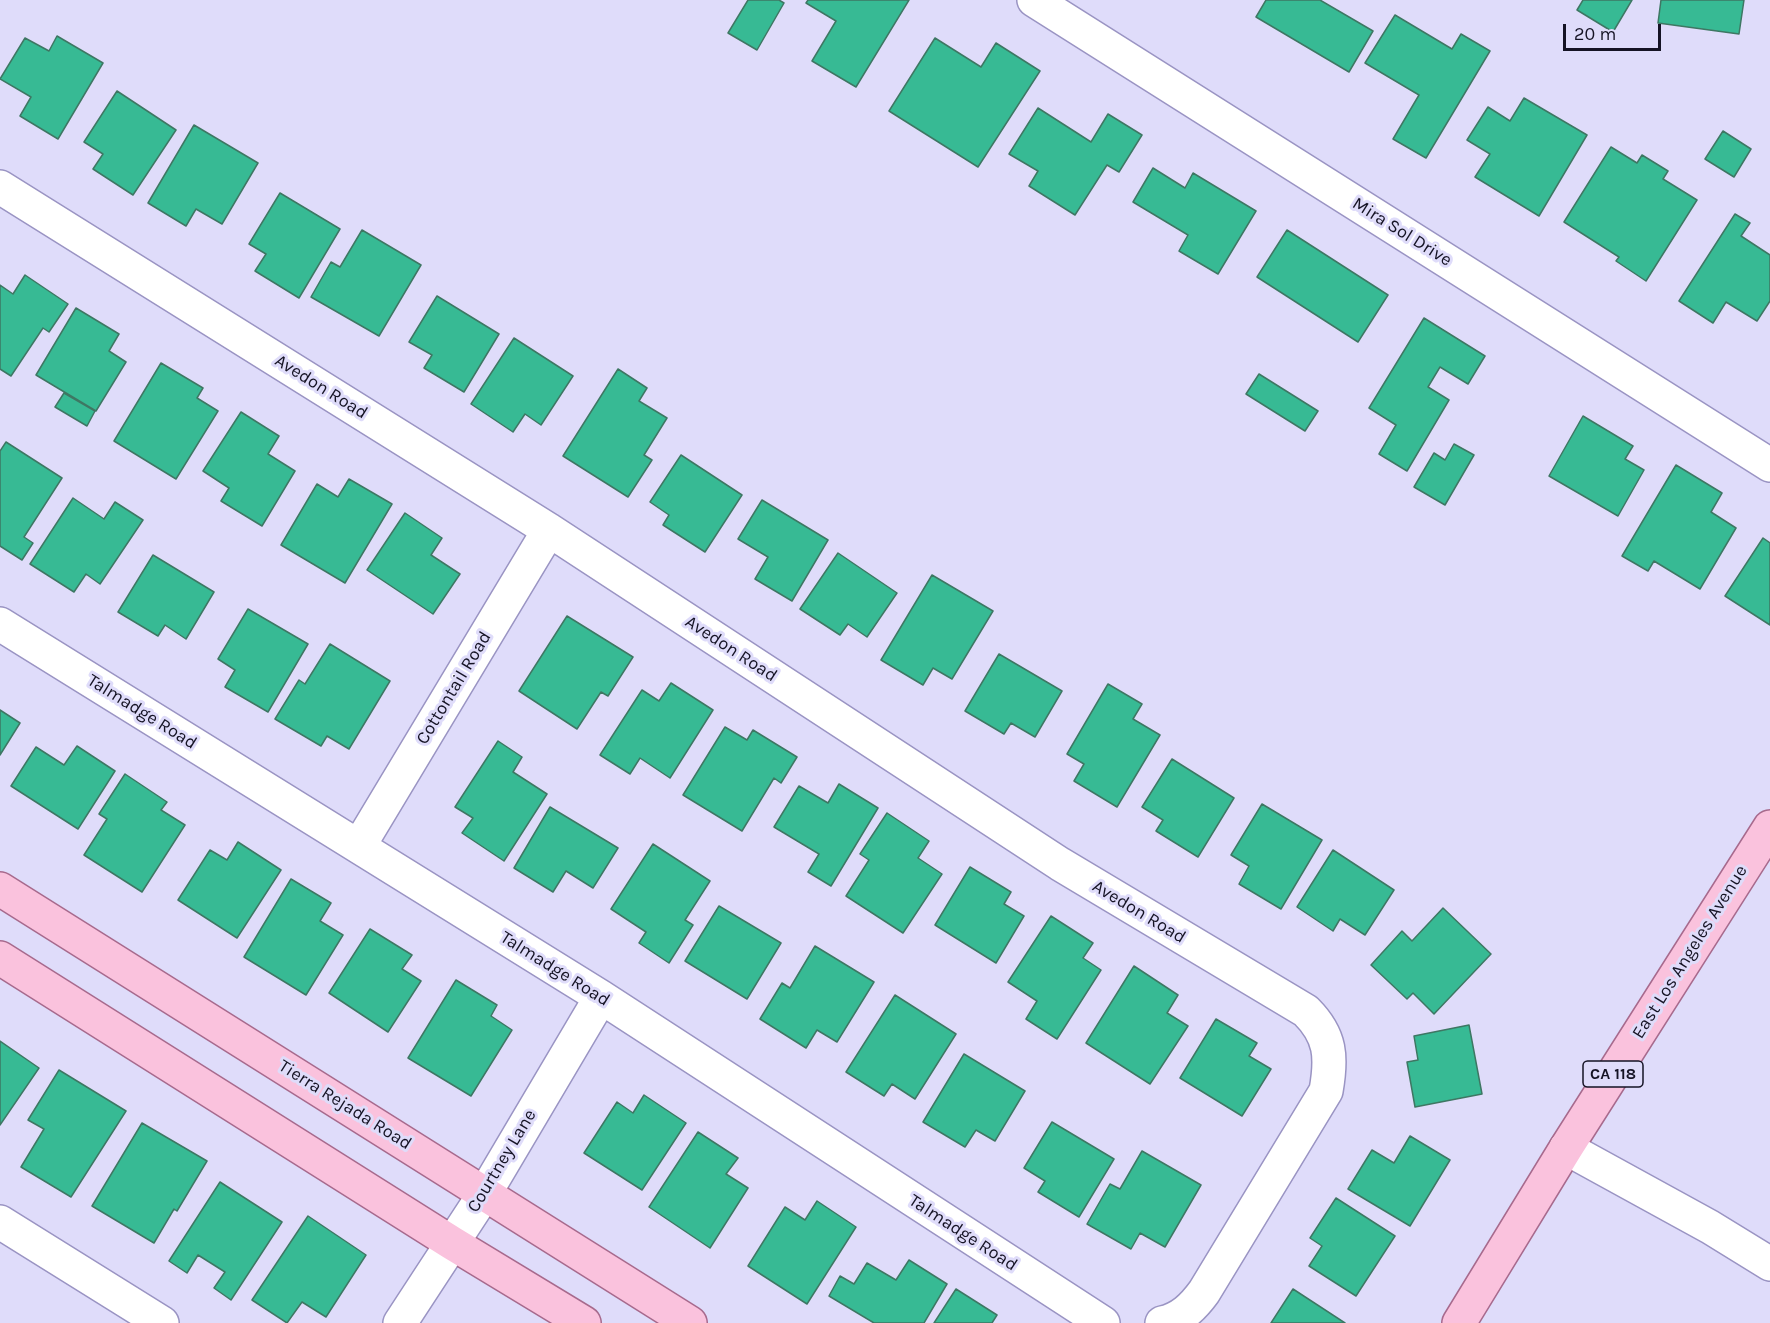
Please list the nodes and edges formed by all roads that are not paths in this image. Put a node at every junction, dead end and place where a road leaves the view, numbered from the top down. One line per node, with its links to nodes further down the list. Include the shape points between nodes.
1 (1034, 0): 3 (street, Mira Sol Drive)
2 (0, 187): 4 (street, Avedon Road)
3 (1770, 465)
4 (549, 530): 7 (street, Cottontail Road); 21 (street, Avedon Road, via 1060,864 1306,1011 1323,1034 1330,1064 1326,1091 1194,1305 1181,1316)
5 (0, 624): 7 (street, Talmadge Road)
6 (1770, 827): 11 (main road, East Los Angeles Avenue / CA 118)
7 (359, 846): 10 (street, Talmadge Road)
8 (0, 889): 12 (main road, Tierra Rejada Road)
9 (0, 958): 14 (main road)
10 (601, 997): 12 (street, Courtney Lane); 20 (street, Talmadge Road)
11 (1566, 1148): 15 (street); 22 (main road, East Los Angeles Avenue / CA 118)
12 (485, 1193): 14 (street, Courtney Lane); 19 (main road, Tierra Rejada Road)
13 (0, 1222): 16 (street)
14 (452, 1243): 17 (street, Courtney Lane); 18 (main road)
15 (1770, 1264)
16 (162, 1323)
17 (400, 1323)
18 (584, 1323)
19 (690, 1323)
20 (1103, 1323)
21 (1162, 1323)
22 (1459, 1323)

